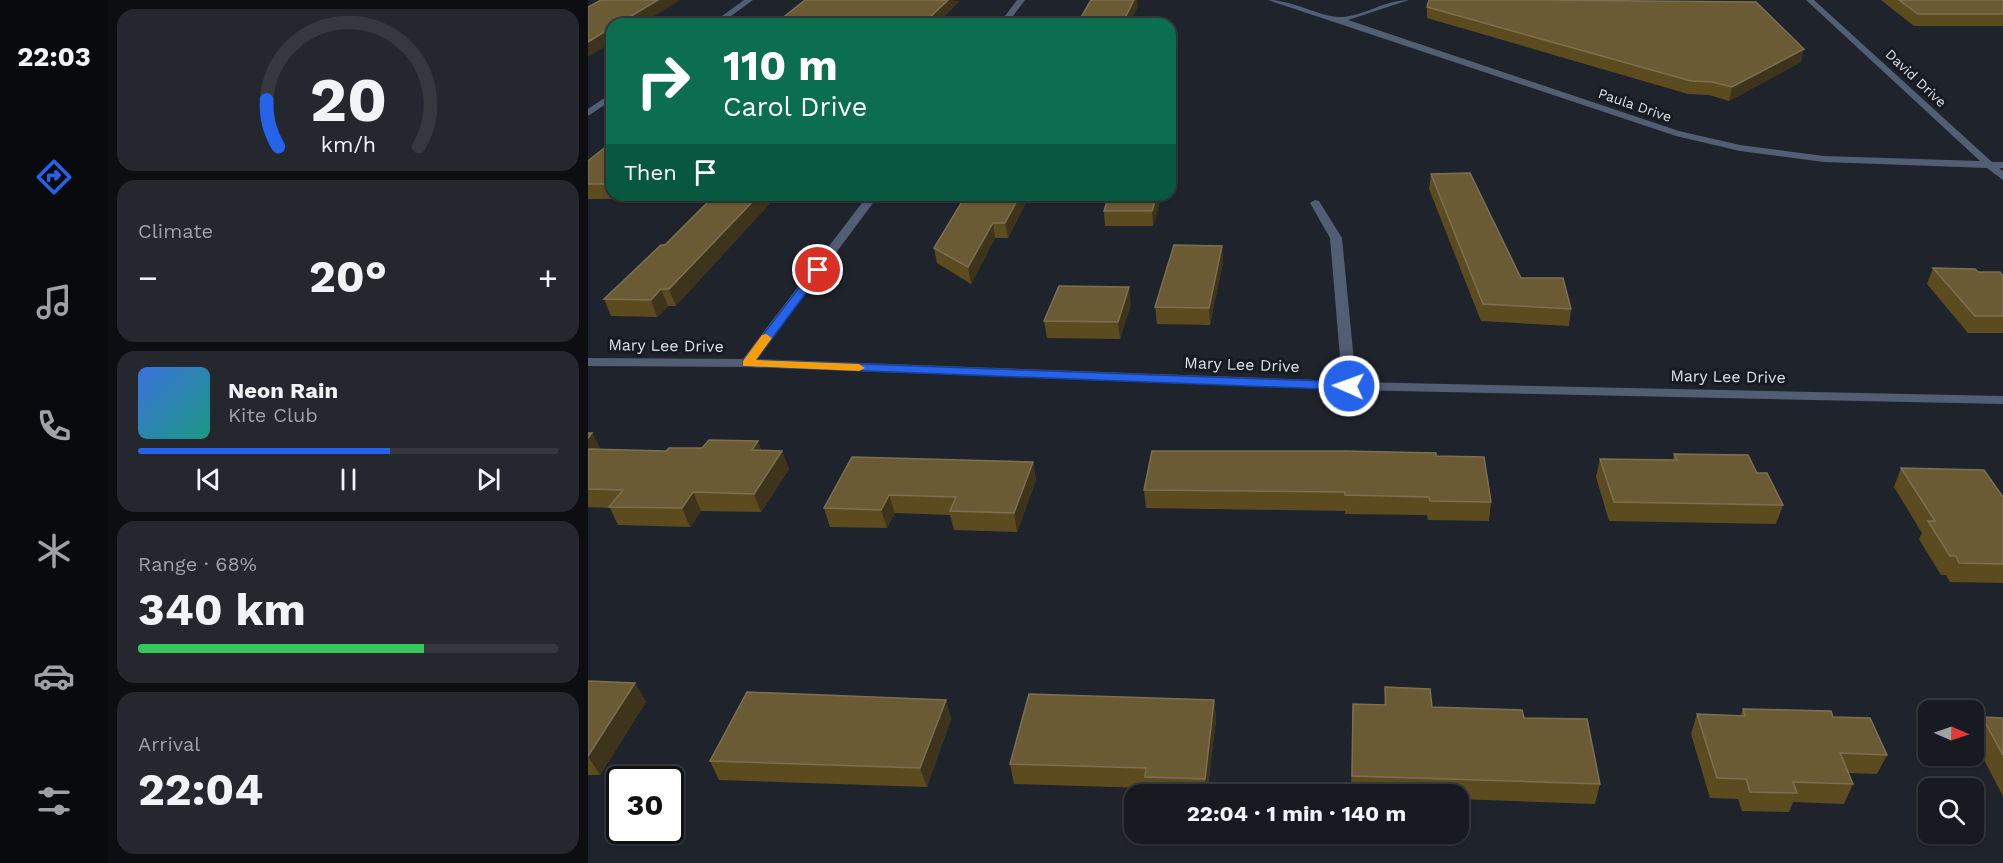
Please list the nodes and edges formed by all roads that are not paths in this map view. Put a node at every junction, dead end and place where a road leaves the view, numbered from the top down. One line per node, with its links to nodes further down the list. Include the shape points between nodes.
1 (749, 0): 6 (street)
2 (1021, 0): 7 (street)
3 (1272, 0): 8 (street, Paula Drive)
4 (1405, 0): 8 (street)
5 (1810, 0): 11 (street, David Drive)
6 (724, 18)
7 (1008, 18)
8 (1340, 20): 11 (street, Paula Drive, via 1676,133 1740,148 1824,159)
9 (606, 100): 10 (street)
10 (588, 113)
11 (1990, 165): 12 (street, Paula Drive); 13 (street, David Drive)
12 (2003, 165)
13 (2003, 177)
14 (869, 201): 17 (street)
15 (1315, 203): 18 (street, via 1336,238)
16 (588, 362): 17 (street, Mary Lee Drive)
17 (747, 363): 18 (street, Mary Lee Drive)
18 (1349, 386): 19 (street, Mary Lee Drive)
19 (2003, 400)

